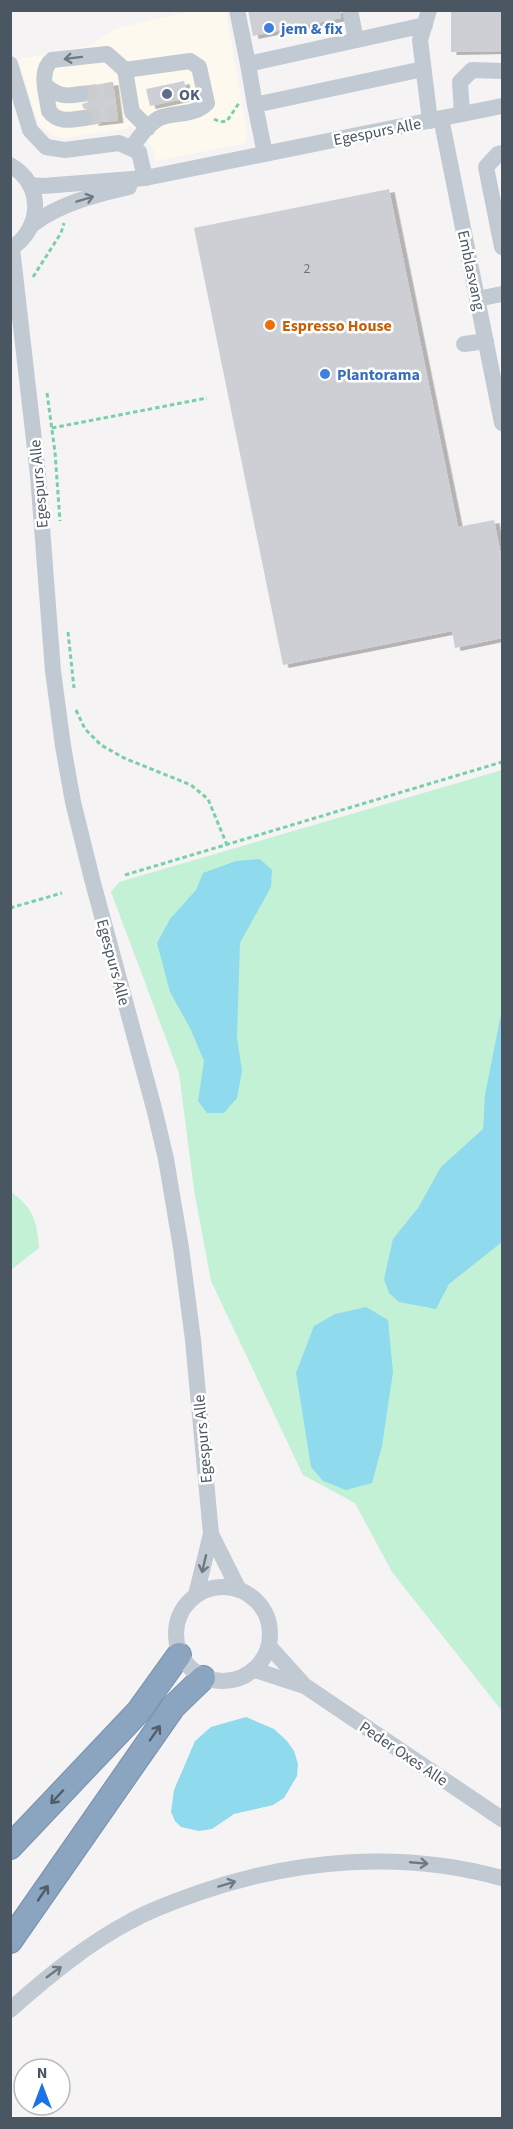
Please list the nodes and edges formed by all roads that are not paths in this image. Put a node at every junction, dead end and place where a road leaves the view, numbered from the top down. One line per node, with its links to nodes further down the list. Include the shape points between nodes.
1 (237, 10): 6 (street)
2 (350, 10): 4 (street)
3 (427, 18): 4 (street); 7 (street, Emblasvang, via 420,40)
4 (356, 40): 6 (street)
5 (10, 64): 18 (street, via 30,130 46,147 65,150 119,143)
6 (248, 64): 12 (street)
7 (423, 69): 12 (street); 16 (street, Emblasvang)
8 (125, 70): 10 (street, one-way to 10, via 107,54 52,60 44,72); 17 (street, via 121,89 124,112); 17 (street, via 190,61 199,67 207,103 200,110 160,118)
9 (502, 70): 14 (street, via 472,70 460,82)
10 (45, 85): 11 (street, via 65,97); 15 (street, via 52,116 67,120)
11 (81, 94)
12 (254, 99): 20 (street)
13 (502, 106): 14 (street, Egespurs Alle)
14 (462, 114): 16 (street, Egespurs Alle)
15 (84, 118)
16 (436, 119): 20 (street, Egespurs Alle); 28 (street, Emblasvang)
17 (147, 128): 18 (street)
18 (131, 148): 22 (street, via 139,152)
19 (502, 153): 25 (street, via 486,167)
20 (265, 154): 22 (street, Egespurs Alle)
21 (10, 165): 23 (street)
22 (145, 178): 23 (street, Egespurs Alle); 24 (street, Egespurs Alle, one-way to 22, via 48,212 129,187)
23 (30, 185): 24 (street, via 36,204)
24 (33, 224): 26 (street, Egespurs Alle, via 21,242)
25 (502, 247)
26 (11, 248): 32 (street, Egespurs Alle)
27 (502, 294): 28 (street)
28 (477, 298): 30 (street, Emblasvang)
29 (10, 323): 32 (street, Egespurs Alle)
30 (486, 341): 31 (street); 33 (street, Emblasvang)
31 (464, 344)
32 (28, 389): 35 (street, Egespurs Alle, via 63,746 81,835 166,1159 193,1340)
33 (499, 390): 34 (street, Emblasvang)
34 (502, 423)
35 (211, 1533): 36 (street, Egespurs Alle); 37 (street, Egespurs Alle, one-way to 37)
36 (239, 1590): 37 (street, via 224,1587); 38 (street, via 265,1612)
37 (196, 1595): 39 (street, via 184,1606 177,1622)
38 (269, 1646): 40 (street); 42 (street, Peder Oxes Alle)
39 (179, 1654): 41 (street); 44 (highway, one-way to 44, via 138,1712)
40 (255, 1670): 41 (street, via 230,1681); 42 (street, Peder Oxes Alle)
41 (203, 1678): 46 (highway, one-way to 41, via 173,1707)
42 (305, 1686): 43 (street, Peder Oxes Alle)
43 (502, 1819)
44 (10, 1847)
45 (502, 1878): 47 (street, one-way to 45, via 42,1981 131,1920 176,1901 271,1871 392,1861)
46 (10, 1941)
47 (10, 2010)

